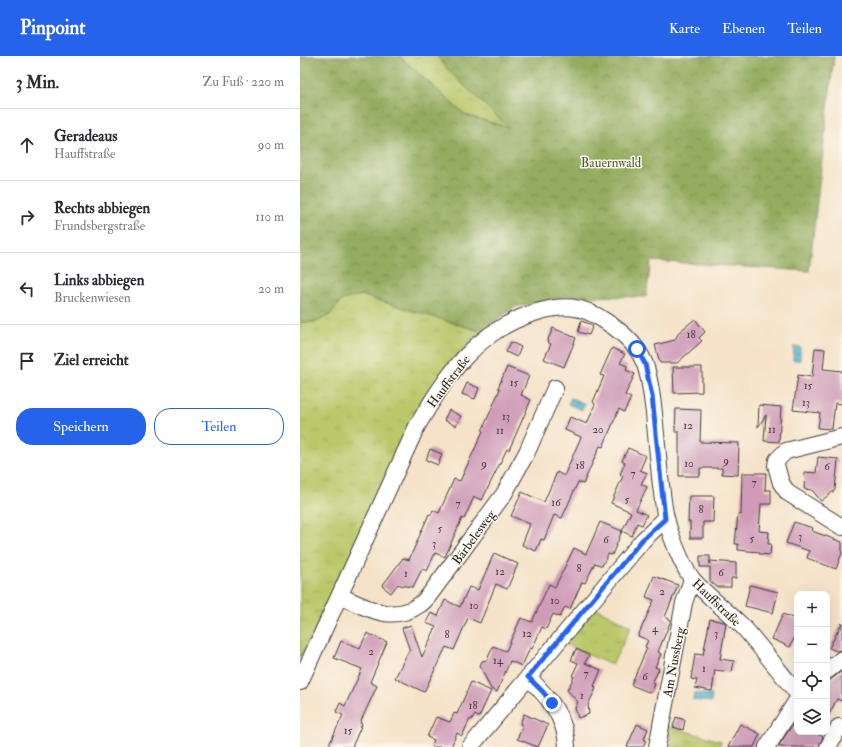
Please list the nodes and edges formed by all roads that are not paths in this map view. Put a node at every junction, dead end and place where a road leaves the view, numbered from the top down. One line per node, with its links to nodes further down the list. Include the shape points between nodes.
1 (554, 388): 6 (street, Bärbelesweg, via 527,452 504,494 419,606 394,614 377,612)
2 (842, 438): 4 (street, via 786,451 777,460 776,465 788,493)
3 (665, 519): 5 (street, Hauffstraße); 6 (street, Hauffstraße, via 652,396 645,364 640,354 615,327 601,317 569,306 550,308 525,315 502,326 475,346 436,394 417,426); 9 (street, via 642,540)
4 (842, 527)
5 (692, 578): 11 (street, Hauffstraße, via 744,629); 16 (street, Am Nussberg, via 684,603)
6 (340, 596): 10 (street, Hauffstraße)
7 (842, 659): 8 (street)
8 (830, 669)
9 (528, 677): 14 (street); 15 (street, via 558,712)
10 (300, 682)
11 (794, 689)
12 (794, 709): 17 (street)
13 (836, 724): 18 (street)
14 (470, 747)
15 (567, 747)
16 (656, 747)
17 (767, 747)
18 (828, 747)

